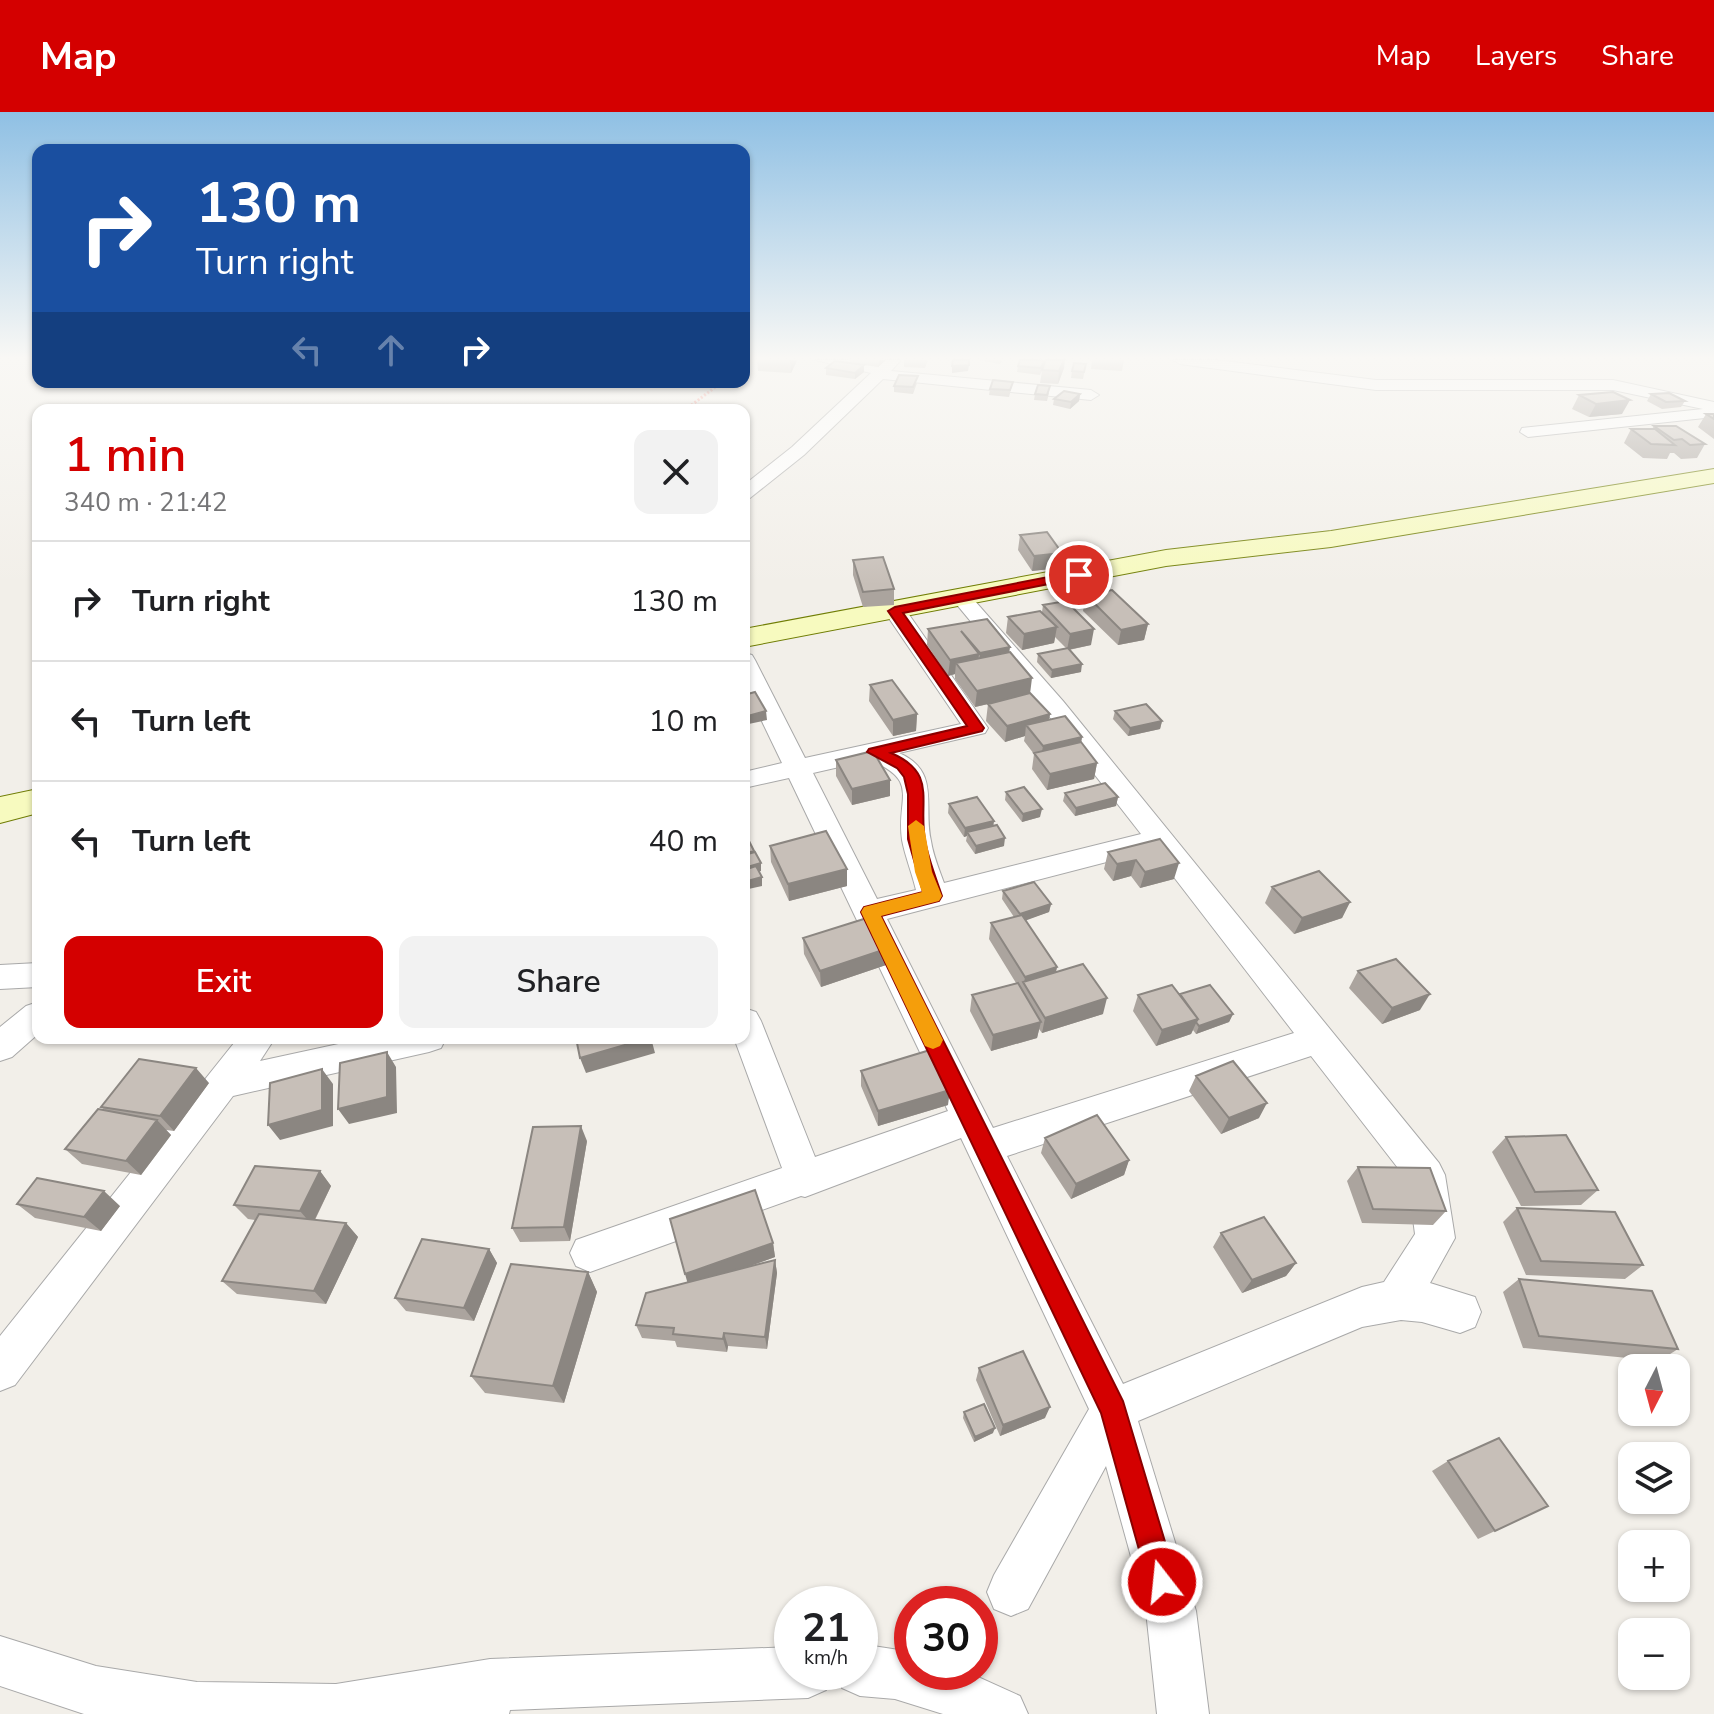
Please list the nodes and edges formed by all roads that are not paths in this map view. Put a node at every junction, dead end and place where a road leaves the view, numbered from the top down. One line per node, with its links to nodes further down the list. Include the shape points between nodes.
1 (815, 435): 3 (street)
2 (1714, 476): 4 (street, via 1331,539 1166,558)
3 (750, 489)
4 (960, 596): 5 (street); 8 (street)
5 (895, 611): 6 (street); 9 (street)
6 (750, 637)
7 (750, 672): 11 (street)
8 (1048, 698): 9 (street); 15 (street)
9 (970, 717): 10 (street, via 976,728)
10 (875, 752): 11 (street); 16 (street, via 902,764 912,776 916,839)
11 (799, 768): 12 (street); 17 (street)
12 (750, 779)
13 (32, 802): 14 (street)
14 (0, 810)
15 (1160, 839): 16 (street); 22 (street)
16 (933, 896): 17 (street)
17 (870, 912): 27 (street)
18 (32, 975): 19 (street)
19 (0, 977)
20 (32, 1020): 25 (street)
21 (750, 1037): 28 (street)
22 (1320, 1039): 27 (street); 30 (street, via 1426,1175 1435,1238)
23 (253, 1044): 26 (street)
24 (402, 1044): 26 (street)
25 (0, 1047)
26 (223, 1084): 32 (street)
27 (978, 1133): 28 (street); 33 (street)
28 (805, 1180): 29 (street)
29 (590, 1253)
30 (1397, 1298): 31 (street, via 1429,1301); 33 (street, via 1362,1307)
31 (1460, 1312)
32 (0, 1370)
33 (1113, 1410): 34 (street); 41 (street, via 1171,1611)
34 (1011, 1592)
35 (0, 1661): 39 (street)
36 (878, 1670): 40 (street, via 960,1693)
37 (774, 1675): 38 (street)
38 (487, 1700): 39 (street, via 336,1710)
39 (93, 1703)
40 (1002, 1714)
41 (1183, 1714)

